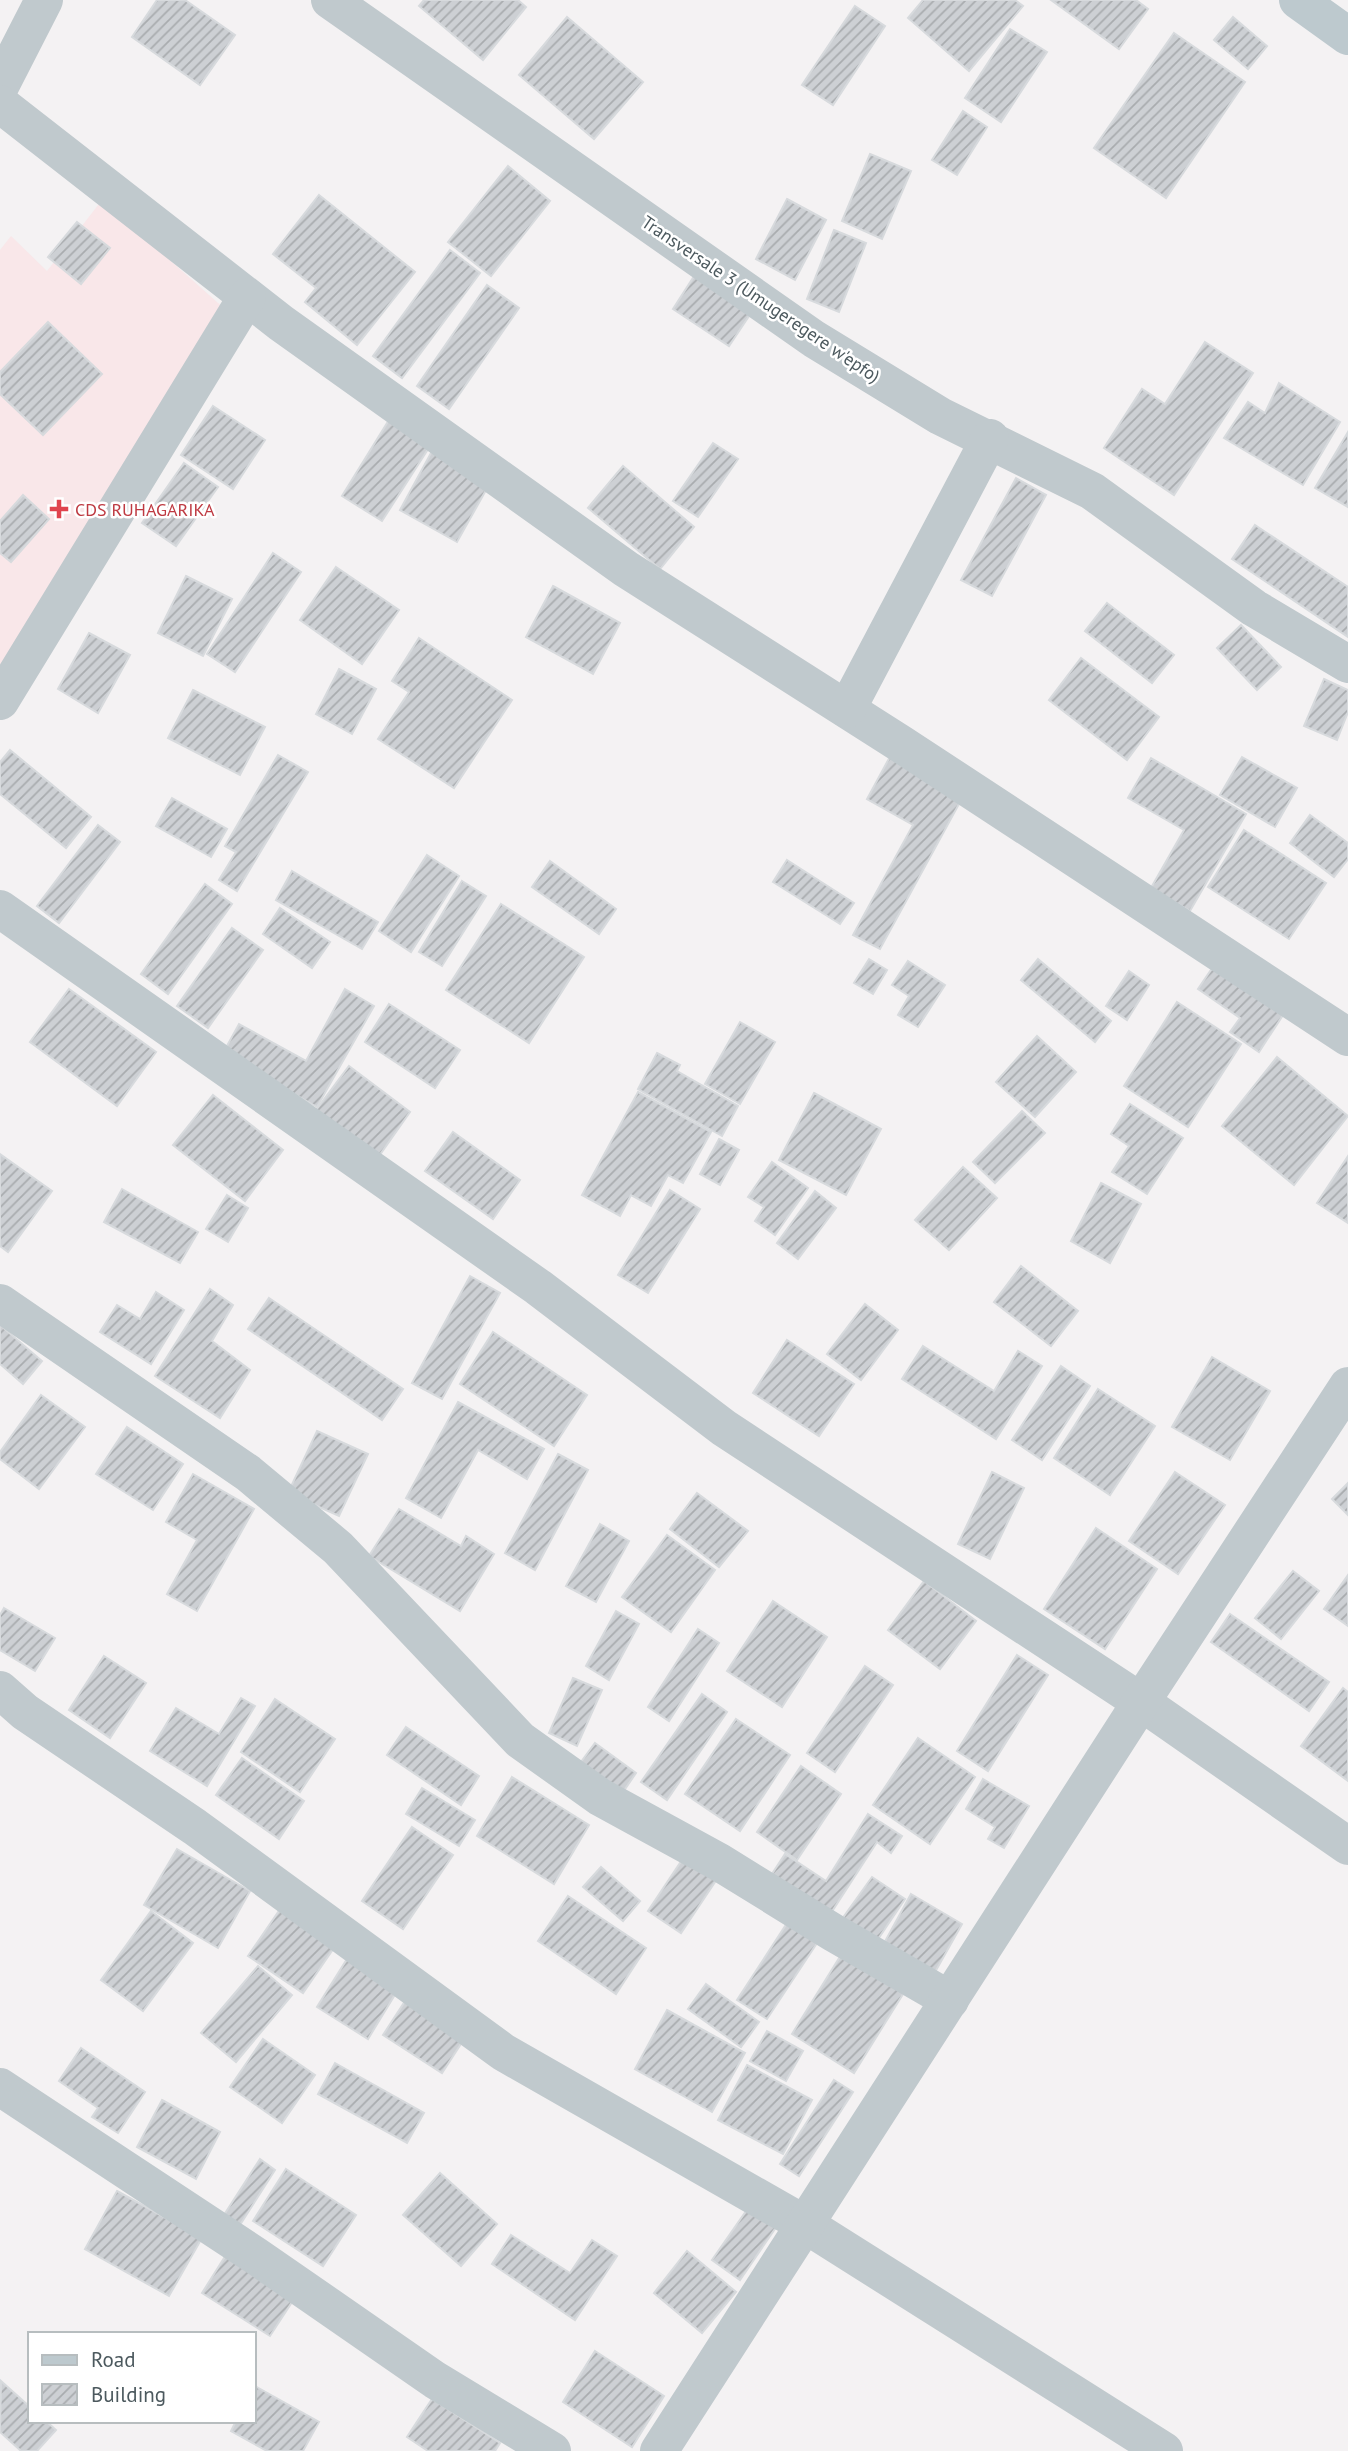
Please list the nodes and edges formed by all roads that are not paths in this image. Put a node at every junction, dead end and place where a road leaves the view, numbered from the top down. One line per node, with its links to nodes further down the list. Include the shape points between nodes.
1 (44, 0): 5 (street)
2 (330, 0): 8 (street, Transversale 3 (Umugeregere w'epfo), via 814,339 940,416)
3 (1298, 0): 4 (street)
4 (1348, 36)
5 (0, 86)
6 (0, 104): 7 (street)
7 (247, 297): 10 (street); 11 (street, via 626,569)
8 (990, 438): 9 (street, Transversale 3 (Umugeregere w'epfo), via 1092,491 1254,608); 11 (street)
9 (1348, 664)
10 (0, 701)
11 (847, 709): 13 (street)
12 (0, 909): 17 (street, via 538,1287 724,1428)
13 (1348, 1037)
14 (0, 1303): 19 (street, via 248,1473 338,1548 520,1740 600,1797)
15 (1348, 1386): 17 (street)
16 (0, 1690): 21 (street, via 503,2052)
17 (1141, 1702): 18 (street); 19 (street)
18 (1348, 1846)
19 (950, 2000): 21 (street)
20 (0, 2087): 22 (street, via 435,2380)
21 (806, 2225): 23 (street); 24 (street)
22 (552, 2451)
23 (659, 2451)
24 (1164, 2451)

